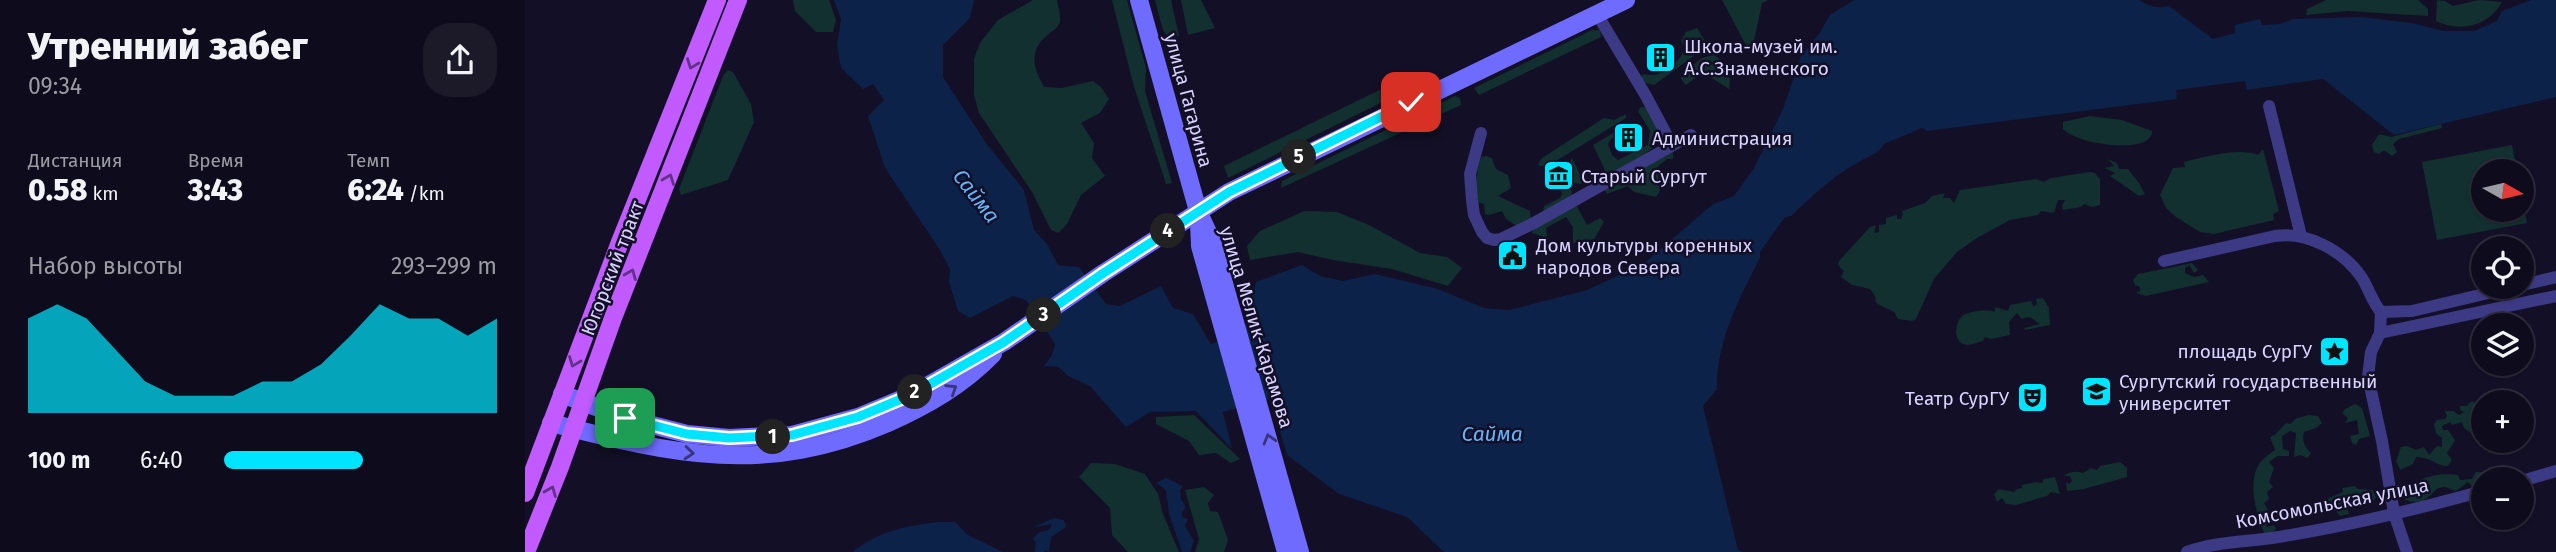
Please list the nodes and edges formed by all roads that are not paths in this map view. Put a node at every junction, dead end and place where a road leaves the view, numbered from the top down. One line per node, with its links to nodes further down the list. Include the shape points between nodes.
1 (717, 0): 20 (main road, Югорский тракт, one-way to 20)
2 (738, 0): 21 (main road, Югорский тракт, one-way to 2)
3 (1139, 0): 10 (main road, улица Гагарина)
4 (1626, 0): 5 (main road)
5 (1597, 14): 9 (street); 10 (main road)
6 (2269, 106): 11 (street)
7 (1481, 133): 9 (street, via 1470,174 1472,200 1482,232 1494,240 1534,223)
8 (1691, 135): 9 (street)
9 (1672, 145)
10 (1198, 211): 19 (main road); 28 (main road, улица Мелик-Карамова)
11 (2301, 236): 12 (street, via 2276,236); 17 (street, via 2353,266)
12 (2164, 261)
13 (2556, 277): 14 (street)
14 (2534, 282)
15 (2556, 296): 18 (street)
16 (2471, 297): 17 (street, via 2411,311)
17 (2381, 312): 18 (street)
18 (2380, 333): 29 (street, via 2371,352 2368,377)
19 (1008, 339): 21 (main road, via 911,395 858,417 792,435 729,438 687,434); 23 (main road, one-way to 19, via 684,453 762,455 816,448 861,434 955,388)
20 (562, 394): 21 (main road); 22 (main road, Югорский тракт)
21 (583, 402): 23 (main road, Югорский тракт)
22 (551, 423): 23 (main road); 26 (main road, Югорский тракт)
23 (574, 429): 30 (main road, Югорский тракт, one-way to 23)
24 (2556, 471): 25 (street)
25 (2534, 477)
26 (525, 493)
27 (2471, 494): 29 (street, Комсомольская улица)
28 (1280, 505): 31 (main road, улица Мелик-Карамова); 32 (main road, улица Мелик-Карамова)
29 (2394, 513): 33 (street, Комсомольская улица); 34 (street)
30 (526, 552)
31 (1286, 552)
32 (1300, 552)
33 (2187, 552)
34 (2407, 552)

